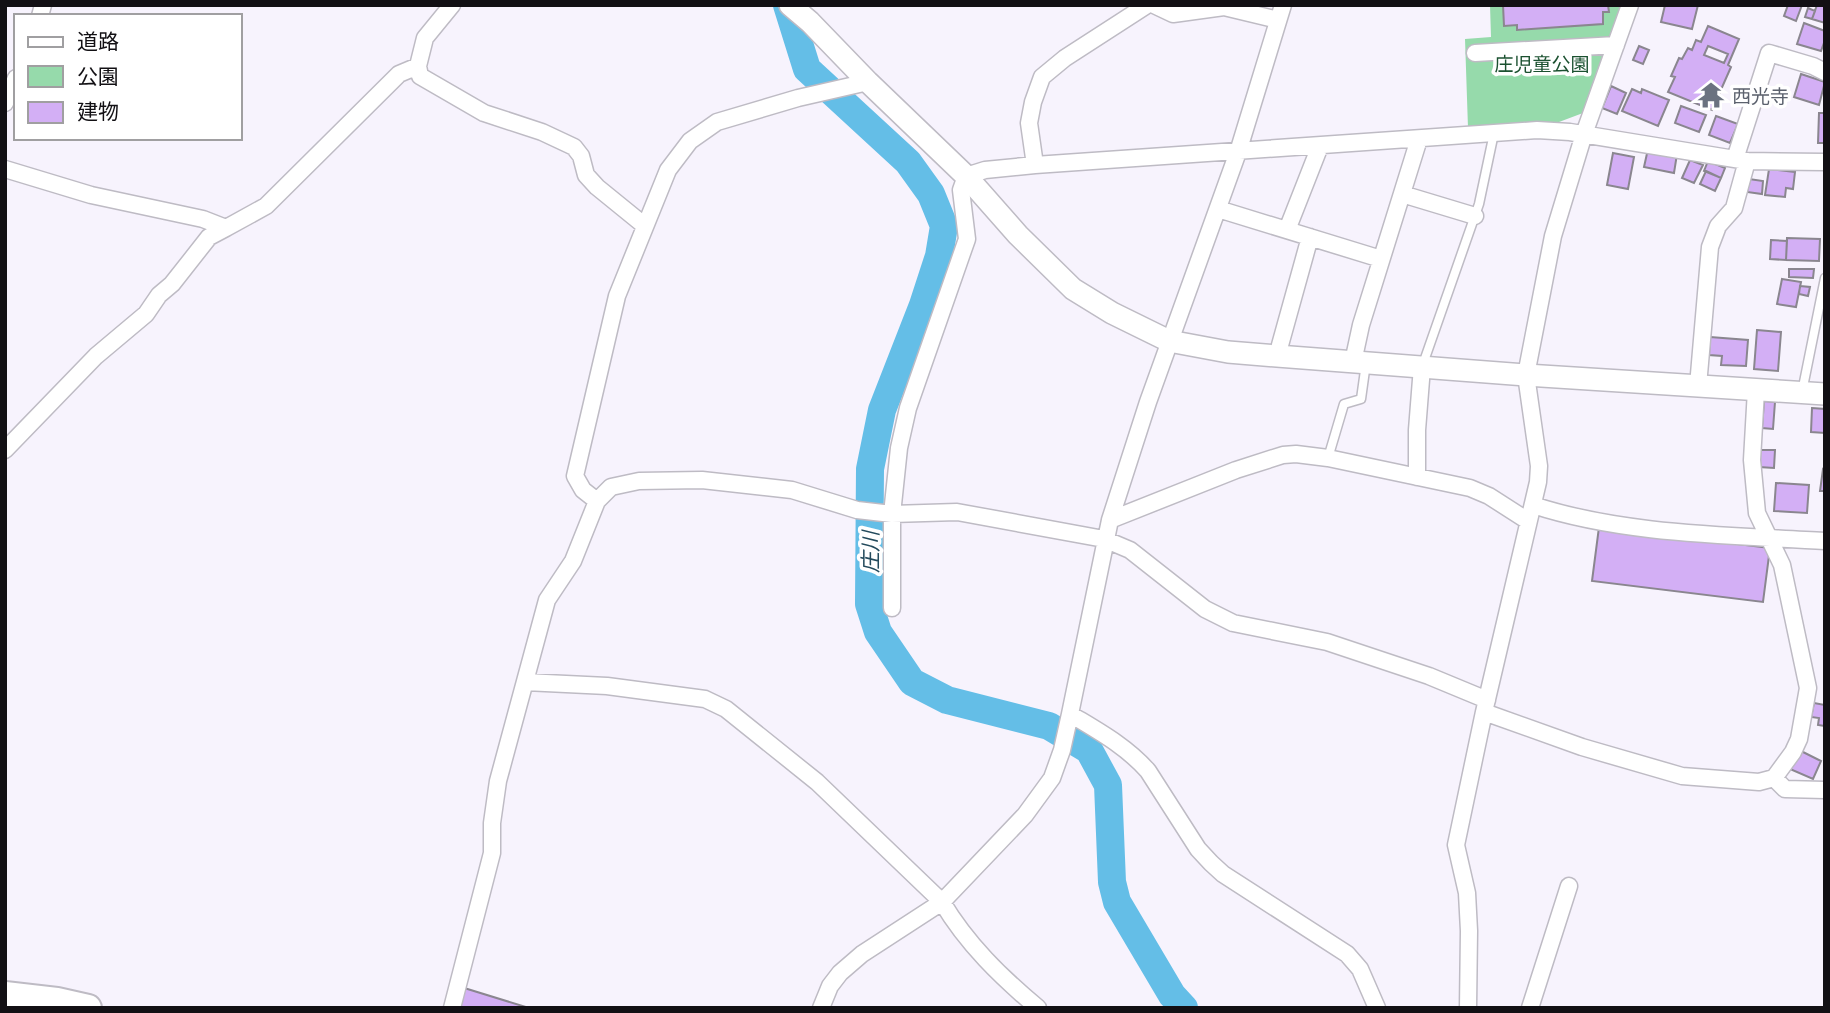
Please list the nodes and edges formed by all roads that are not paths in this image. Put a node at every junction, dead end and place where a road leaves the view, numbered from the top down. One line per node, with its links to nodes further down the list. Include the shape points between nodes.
1 (452, 5): 9 (street, via 425,38)
2 (1147, 5): 21 (street, via 1042,77 1030,123)
3 (1154, 5): 6 (street, via 1173,14 1224,7)
4 (1630, 5): 7 (street)
5 (799, 9): 11 (street)
6 (1280, 13): 18 (street)
7 (1616, 45): 8 (street); 15 (street)
8 (1475, 53)
9 (418, 66): 27 (street, via 420,76 484,113 574,147 586,175); 28 (street, via 399,74 266,206)
10 (1825, 72): 19 (street, via 1769,52)
11 (869, 82): 23 (street); 27 (street, via 717,122 690,141 668,170)
12 (14, 83): 13 (street)
13 (5, 103)
14 (1494, 133): 15 (street, via 1548,130); 16 (street); 26 (lane)
15 (1584, 134): 19 (street); 37 (street, via 1553,236)
16 (1419, 138): 17 (street); 24 (street)
17 (1320, 146): 18 (street); 29 (street)
18 (1238, 152): 21 (street); 25 (street)
19 (1741, 160): 20 (street); 38 (street, via 1734,208 1718,226 1710,247)
20 (1825, 162)
21 (1035, 165): 23 (street)
22 (5, 169): 28 (street)
23 (966, 176): 33 (street, via 1073,289); 47 (street, via 961,190 967,239 908,408)
24 (1402, 194): 26 (street); 31 (street)
25 (1218, 209): 29 (street); 33 (street)
26 (1475, 216): 36 (lane)
27 (645, 226): 45 (street, via 617,296 576,476 583,490)
28 (226, 228): 42 (street, via 209,237 146,314 96,356)
29 (1287, 230): 30 (street)
30 (1310, 237): 31 (street); 34 (street)
31 (1381, 259): 35 (street, via 1361,326)
32 (1825, 278): 40 (lane)
33 (1170, 341): 34 (street); 48 (street)
34 (1277, 356): 35 (street)
35 (1360, 363): 36 (street); 43 (lane, via 1362,399 1344,404)
36 (1422, 367): 37 (street); 44 (street)
37 (1526, 375): 38 (street); 46 (street, via 1539,466)
38 (1698, 386): 39 (street)
39 (1756, 390): 40 (street); 49 (street, via 1754,484 1757,513)
40 (1802, 392): 41 (street)
41 (1825, 394)
42 (5, 450)
43 (1328, 458): 44 (street); 48 (street, via 1272,457)
44 (1417, 477): 46 (street, via 1478,491)
45 (597, 501): 47 (street, via 611,487 639,481 702,480 792,490 857,510); 53 (street, via 573,561 547,600)
46 (1531, 513): 49 (street); 54 (street)
47 (892, 514): 50 (street, via 957,512); 52 (street)
48 (1110, 520): 50 (street)
49 (1768, 537): 51 (street); 56 (street, via 1786,579 1808,688 1799,739)
50 (1104, 539): 54 (street, via 1130,550 1219,617 1327,642 1429,676); 55 (street)
51 (1825, 541)
52 (892, 608)
53 (525, 682): 59 (street, via 607,686 705,699 726,709 817,782); 63 (street, via 498,782 492,853)
54 (1486, 706): 56 (street, via 1582,747 1682,775 1759,782); 67 (street, via 1456,845 1467,893)
55 (1070, 714): 59 (street, via 1059,757 1044,790); 66 (street, via 1138,759 1198,849 1223,874 1347,954 1360,969)
56 (1774, 778): 57 (street, via 1785,789)
57 (1825, 790)
58 (1569, 886): 68 (street)
59 (942, 902): 64 (street, via 847,966 830,986); 65 (street, via 957,927)
60 (5, 995): 61 (main road)
61 (39, 1003): 62 (main road)
62 (88, 1008)
63 (452, 1008)
64 (821, 1008)
65 (1038, 1008)
66 (1377, 1008)
67 (1468, 1008)
68 (1530, 1008)

